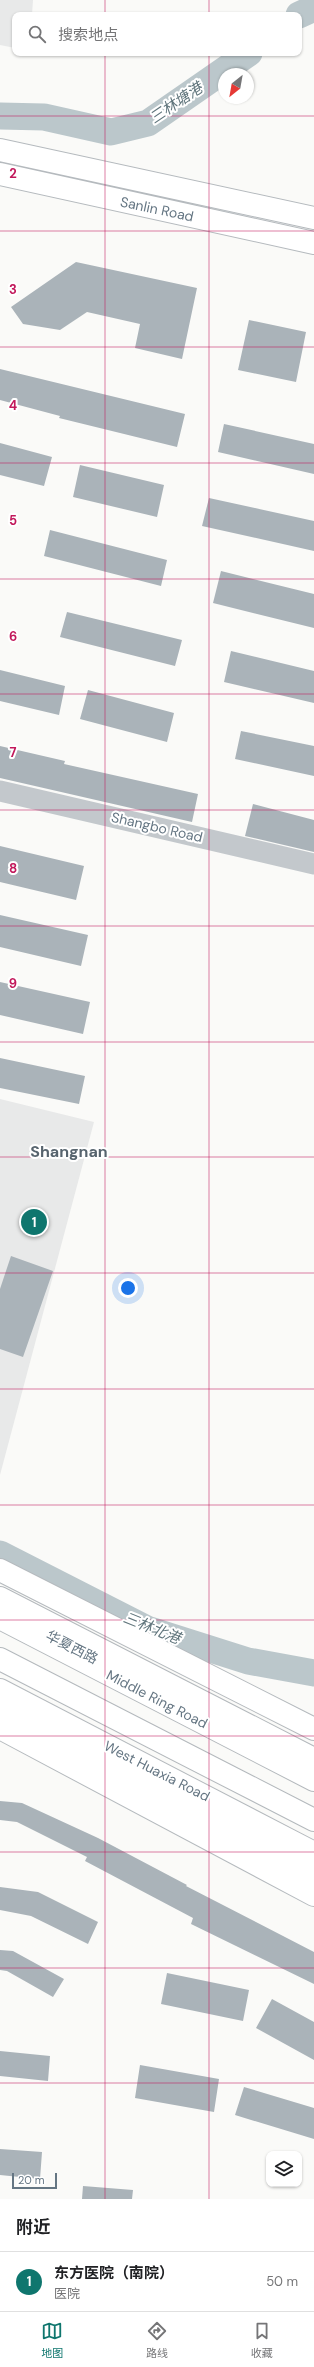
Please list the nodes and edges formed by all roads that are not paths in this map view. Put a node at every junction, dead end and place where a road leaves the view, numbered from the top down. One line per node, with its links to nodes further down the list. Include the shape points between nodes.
1 (0, 150): 3 (main road, Sanlin Road)
2 (0, 174): 4 (main road, Sanlin Road)
3 (314, 218)
4 (314, 243)
5 (0, 791): 6 (street, Shangbo Road)
6 (314, 864)
7 (0, 1570): 14 (main road)
8 (0, 1598): 16 (main road)
9 (0, 1610): 17 (main road, 华夏西路)
10 (0, 1618): 18 (main road, Middle Ring Road)
11 (0, 1659): 19 (main road)
12 (0, 1690): 20 (main road, West Huaxia Road)
13 (0, 1711): 21 (main road)
14 (309, 1727)
15 (0, 1728): 22 (main road)
16 (314, 1759)
17 (314, 1772)
18 (314, 1780)
19 (314, 1820)
20 (314, 1853)
21 (314, 1874)
22 (314, 1895)

